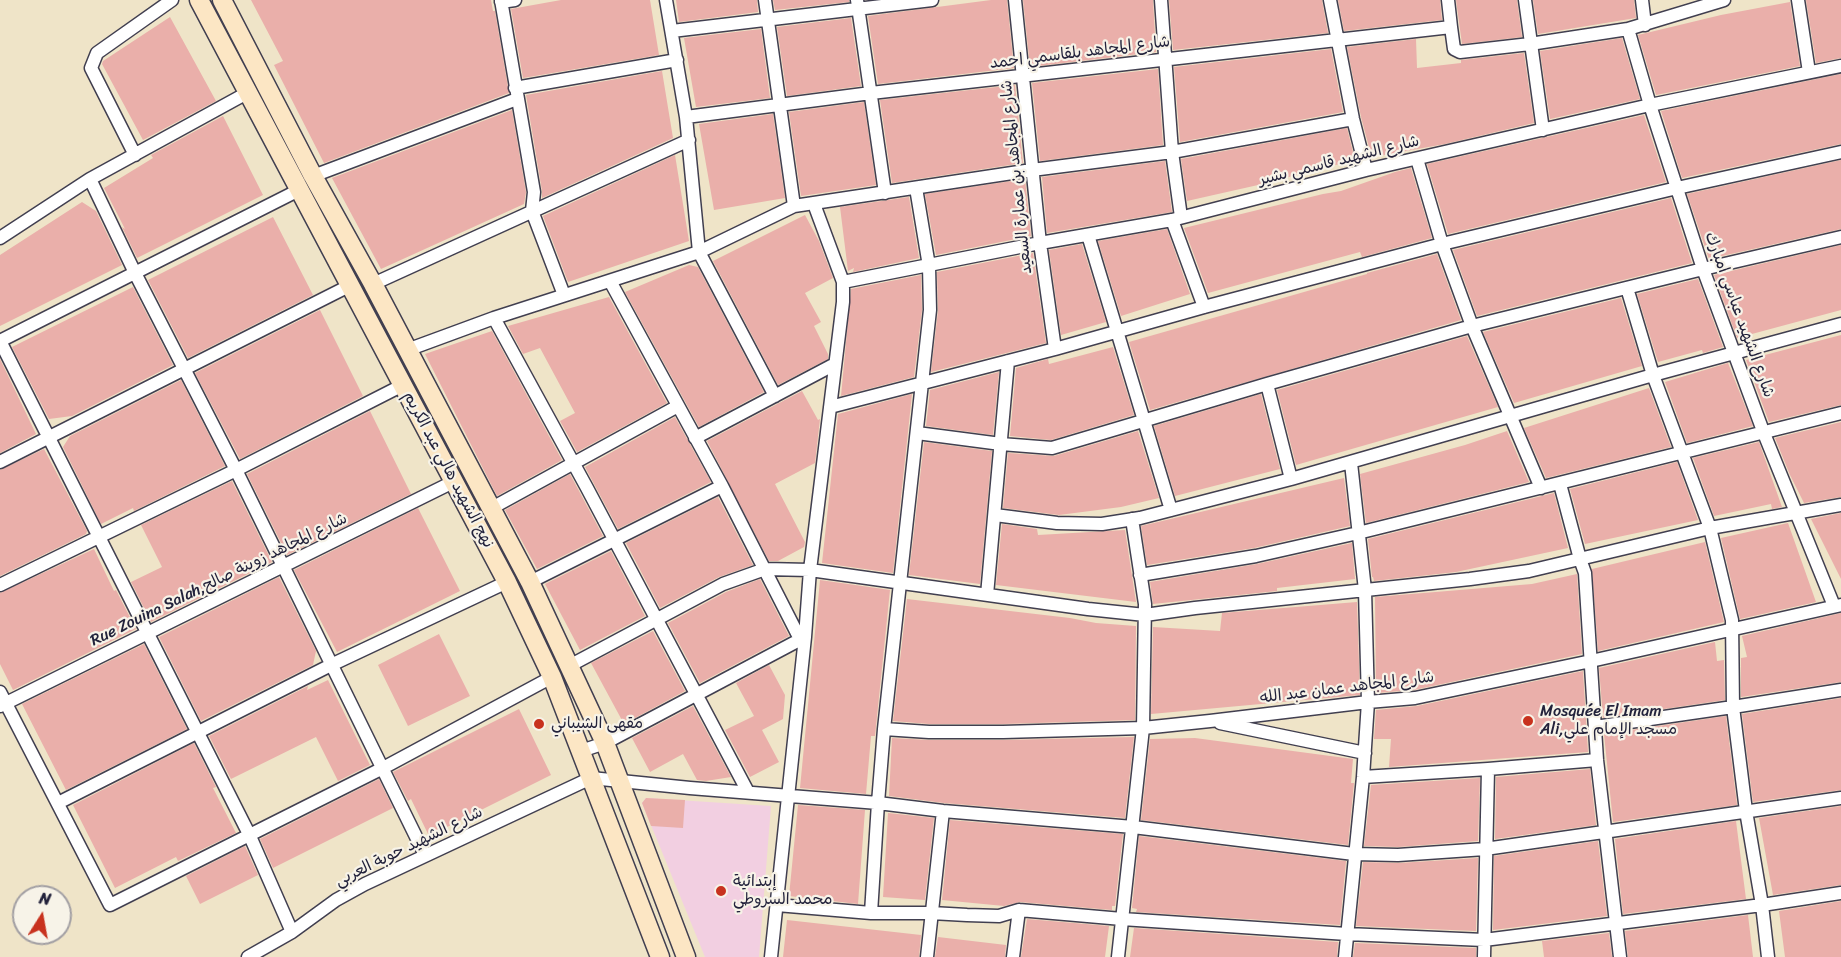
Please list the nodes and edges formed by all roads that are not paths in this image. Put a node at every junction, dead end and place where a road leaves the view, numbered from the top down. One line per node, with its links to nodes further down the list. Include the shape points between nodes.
1 (171, 0): 41 (street, via 96,53 91,68)
2 (199, 0): 30 (main road, نهج الشهيد هالي عبد الكريم)
3 (222, 0): 45 (main road)
4 (515, 0): 16 (street)
5 (666, 0): 22 (street)
6 (765, 0): 18 (street)
7 (932, 0): 17 (street)
8 (1015, 0): 29 (street, شارع المجاهد بن عمارة السعيد)
9 (1161, 0): 26 (street)
10 (1330, 0): 23 (street)
11 (1448, 0): 20 (street)
12 (1525, 0): 24 (street)
13 (1642, 0): 19 (street)
14 (1724, 0): 19 (street)
15 (1798, 0): 28 (street)
16 (501, 1): 31 (street)
17 (858, 5): 18 (street); 32 (street)
18 (768, 20): 22 (street); 33 (street)
19 (1645, 25): 21 (street)
20 (1451, 27): 23 (street, شارع المجاهد بلقاسمي احمد); 24 (street, via 1453,46 1458,52)
21 (1628, 29): 24 (street); 34 (street, شارع الشهيد عباسي امبارك)
22 (672, 31): 25 (street)
23 (1337, 40): 26 (street, شارع المجاهد بلقاسمي احمد); 36 (street)
24 (1530, 44): 37 (street)
25 (677, 60): 31 (street); 35 (street)
26 (1166, 60): 29 (street, شارع المجاهد بلقاسمي احمد); 39 (street)
27 (1841, 66): 28 (street, شارع الشهيد قاسمي بشير)
28 (1809, 72): 34 (street, شارع الشهيد قاسمي بشير)
29 (1022, 76): 32 (street, شارع المجاهد بلقاسمي احمد); 43 (street, شارع المجاهد بن عمارة السعيد)
30 (247, 93): 41 (street); 49 (main road, نهج الشهيد هالي عبد الكريم)
31 (516, 93): 45 (street); 53 (street, via 534,192)
32 (872, 93): 33 (street, شارع المجاهد بلقاسمي احمد); 50 (street)
33 (780, 105): 35 (street, شارع المجاهد بلقاسمي احمد); 52 (street)
34 (1650, 105): 37 (street, شارع الشهيد قاسمي بشير); 48 (street, شارع الشهيد عباسي امبارك)
35 (686, 117): 38 (street)
36 (1353, 119): 39 (street); 44 (street)
37 (1543, 130): 42 (street, شارع الشهيد قاسمي بشير)
38 (689, 140): 53 (street); 60 (street)
39 (1172, 152): 43 (street); 54 (street)
40 (1841, 152): 48 (street)
41 (135, 155): 46 (street)
42 (1417, 159): 44 (street, شارع الشهيد قاسمي بشير); 59 (street)
43 (1032, 170): 47 (street); 58 (street, شارع المجاهد بن عمارة السعيد)
44 (1366, 170): 54 (street, شارع الشهيد قاسمي بشير)
45 (313, 176): 66 (main road)
46 (90, 178): 57 (street); 63 (street)
47 (916, 188): 50 (street); 61 (street)
48 (1677, 188): 59 (street); 62 (street, شارع الشهيد عباسي امبارك)
49 (299, 190): 63 (street); 67 (main road, نهج الشهيد هالي عبد الكريم)
50 (885, 193): 51 (street)
51 (814, 204): 52 (street); 65 (street)
52 (794, 206): 60 (street)
53 (532, 211): 66 (street); 69 (street)
54 (1177, 219): 55 (street, شارع الشهيد قاسمي بشير); 70 (street)
55 (1088, 235): 58 (street, شارع الشهيد قاسمي بشير); 74 (street)
56 (1841, 237): 62 (street)
57 (0, 238)
58 (1040, 243): 61 (street, شارع الشهيد قاسمي بشير); 76 (street, شارع المجاهد بن عمارة السعيد)
59 (1442, 244): 70 (street); 73 (street)
60 (699, 252): 64 (street); 86 (street)
61 (930, 266): 65 (street, شارع الشهيد قاسمي بشير); 83 (street, via 930,310)
62 (1703, 269): 68 (street); 78 (street, شارع الشهيد عباسي امبارك)
63 (135, 273): 75 (street); 81 (street)
64 (610, 281): 69 (street); 87 (street)
65 (843, 282): 80 (street)
66 (373, 284): 77 (main road)
67 (349, 286): 81 (street); 85 (main road, نهج الشهيد هالي عبد الكريم)
68 (1627, 288): 73 (street); 82 (street)
69 (564, 295): 71 (street)
70 (1204, 307): 74 (street)
71 (494, 318): 77 (street); 100 (street)
72 (1841, 324): 78 (street)
73 (1472, 326): 84 (street); 90 (street)
74 (1118, 332): 76 (street); 91 (street)
75 (0, 341): 94 (street)
76 (1055, 349): 79 (street)
77 (407, 350): 105 (main road)
78 (1735, 352): 82 (street); 92 (street, شارع الشهيد عباسي امبارك)
79 (1008, 362): 83 (street); 96 (street)
80 (835, 364): 86 (street); 88 (street)
81 (184, 368): 94 (street); 101 (street)
82 (1653, 375): 90 (street); 97 (street)
83 (920, 384): 88 (street); 93 (street)
84 (1267, 384): 91 (street); 102 (street)
85 (403, 385): 101 (street); 107 (main road, نهج الشهيد هالي عبد الكريم)
86 (775, 396): 95 (street)
87 (678, 406): 95 (street); 100 (street)
88 (830, 407): 121 (street)
89 (1841, 413): 92 (street)
90 (1511, 417): 99 (street); 106 (street)
91 (1143, 420): 96 (street, via 1052,448); 110 (street)
92 (1763, 431): 97 (street); 111 (street, شارع الشهيد عباسي امبارك)
93 (917, 433): 96 (street); 125 (street)
94 (49, 438): 98 (street); 116 (street)
95 (695, 438): 104 (street)
96 (1000, 444): 112 (street)
97 (1683, 452): 103 (street); 114 (street)
98 (0, 462)
99 (1351, 463): 102 (street); 115 (street)
100 (572, 464): 109 (street); 117 (street)
101 (236, 470): 116 (street); 119 (street)
102 (1291, 479): 110 (street)
103 (1560, 484): 106 (street); 118 (street)
104 (722, 486): 117 (street); 120 (street)
105 (478, 487): 107 (main road); 109 (main road)
106 (1540, 488): 115 (street)
107 (457, 489): 119 (street, Rue Zouina Salah,شارع المجاهد زوينة صالح); 123 (main road, نهج الشهيد هالي عبد الكريم)
108 (1841, 505): 111 (street)
109 (490, 509): 124 (main road)
110 (1171, 510): 113 (street)
111 (1795, 513): 114 (street); 129 (street, شارع الشهيد عباسي امبارك)
112 (995, 515): 113 (street, via 1057,523 1102,524); 128 (street)
113 (1132, 519): 122 (street)
114 (1710, 528): 118 (street); 132 (street)
115 (1358, 533): 122 (street, via 1256,556); 127 (street)
116 (99, 536): 126 (street); 133 (street)
117 (614, 541): 124 (street); 131 (street)
118 (1580, 559): 127 (street, via 1529,571); 135 (street, via 1585,573)
119 (282, 567): 133 (street, Rue Zouina Salah,شارع المجاهد زوينة صالح); 136 (street)
120 (765, 569): 121 (street); 131 (street, via 723,584); 134 (street)
121 (810, 570): 125 (street); 134 (street)
122 (1140, 575): 130 (street)
123 (507, 582): 136 (street); 138 (main road, نهج الشهيد هالي عبد الكريم)
124 (530, 582): 137 (main road)
125 (901, 583): 128 (street); 147 (street)
126 (0, 585)
127 (1365, 590): 130 (street); 142 (street)
128 (987, 595): 130 (street)
129 (1837, 606): 132 (street, شارع المجاهد عمان عبد الله)
130 (1145, 615): 146 (street)
131 (655, 619): 137 (street); 140 (street)
132 (1732, 630): 135 (street, شارع المجاهد عمان عبد الله); 143 (street)
133 (148, 634): 141 (street, Rue Zouina Salah,شارع المجاهد زوينة صالح); 148 (street)
134 (802, 638): 140 (street); 159 (street)
135 (1591, 661): 142 (street, شارع المجاهد عمان عبد الله, via 1415,698); 145 (street)
136 (331, 665): 148 (street); 153 (street)
137 (569, 666): 149 (main road)
138 (552, 677): 150 (main road, نهج الشهيد هالي عبد الكريم); 153 (street)
139 (1841, 690): 143 (street)
140 (696, 696): 149 (street); 158 (street)
141 (2, 701): 161 (street)
142 (1368, 702): 144 (street, شارع المجاهد عمان عبد الله); 151 (street)
143 (1733, 707): 145 (street); 164 (street)
144 (1210, 722): 146 (street, شارع المجاهد عمان عبد الله); 151 (street)
145 (1594, 727): 152 (street)
146 (1143, 728): 147 (street, شارع المجاهد عمان عبد الله, via 1003,732); 165 (street)
147 (884, 729): 162 (street)
148 (197, 734): 161 (street); 167 (street)
149 (605, 743): 150 (street); 157 (main road)
150 (581, 751): 156 (main road, نهج الشهيد هالي عبد الكريم)
151 (1365, 753): 155 (street)
152 (1597, 760): 154 (street); 166 (street)
153 (383, 768): 167 (street); 170 (street)
154 (1488, 770): 155 (street); 168 (street)
155 (1363, 777): 169 (street)
156 (591, 778): 157 (street); 170 (street, شارع الشهيد حوبة العربي); 183 (main road, نهج الشهيد هالي عبد الكريم)
157 (618, 781): 158 (street); 184 (main road)
158 (748, 792): 159 (street)
159 (787, 796): 162 (street); 173 (street)
160 (1841, 798): 164 (street)
161 (58, 803): 167 (street, via 110,905)
162 (878, 803): 163 (street); 175 (street)
163 (943, 811): 165 (street); 176 (street)
164 (1746, 811): 166 (street); 172 (street)
165 (1133, 827): 169 (street); 177 (street)
166 (1604, 832): 168 (street); 178 (street)
167 (249, 834): 179 (street)
168 (1485, 849): 169 (street); 181 (street)
169 (1354, 854): 180 (street)
170 (425, 855): 179 (street, شارع الشهيد حوبة العربي, via 336,900)
171 (1841, 893): 172 (street)
172 (1762, 904): 178 (street); 192 (street)
173 (777, 905): 175 (street); 185 (street)
174 (1019, 910): 176 (street, via 999,916); 177 (street); 187 (street)
175 (871, 913): 176 (street)
176 (931, 913): 186 (street)
177 (1122, 919): 180 (street); 188 (street)
178 (1617, 923): 181 (street); 191 (street)
179 (292, 932): 182 (street, شارع الشهيد حوبة العربي)
180 (1347, 934): 181 (street); 189 (street)
181 (1484, 940): 190 (street)
182 (248, 957)
183 (660, 957)
184 (686, 957)
185 (771, 957)
186 (927, 957)
187 (1013, 957)
188 (1118, 957)
189 (1345, 957)
190 (1484, 957)
191 (1620, 957)
192 (1768, 957)

